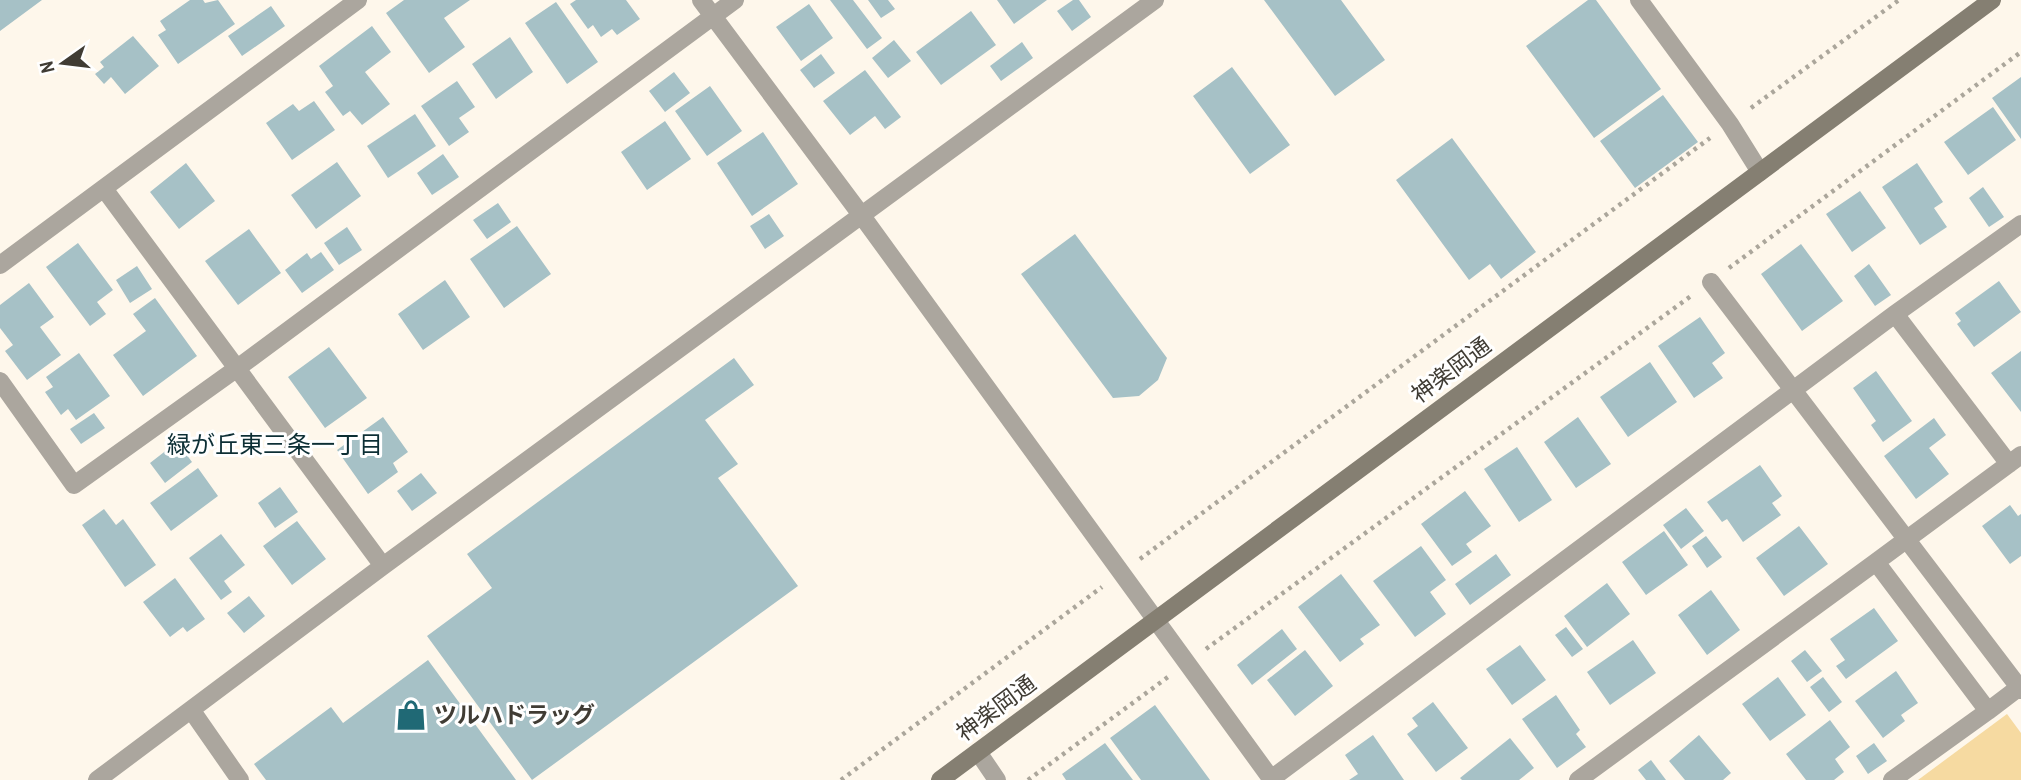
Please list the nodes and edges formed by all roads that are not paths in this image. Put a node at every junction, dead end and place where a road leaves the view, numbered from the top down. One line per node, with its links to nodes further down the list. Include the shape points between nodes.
1 (358, 0): 9 (street)
2 (701, 0): 7 (street)
3 (735, 0): 7 (street)
4 (1155, 0): 10 (street)
5 (1639, 0): 8 (street)
6 (1992, 0): 8 (street, 神楽岡通)
7 (713, 17): 10 (street); 15 (street)
8 (1760, 172): 22 (street, 神楽岡通)
9 (104, 190): 12 (street); 15 (street)
10 (862, 216): 21 (street); 22 (street)
11 (2021, 224): 14 (street)
12 (0, 265)
13 (1711, 282): 17 (street)
14 (1895, 314): 17 (street); 18 (street)
15 (236, 369): 16 (street, via 74,485); 21 (street)
16 (0, 381)
17 (1795, 390): 19 (street); 31 (street)
18 (2015, 460): 19 (street)
19 (1908, 540): 20 (street); 23 (street)
20 (1876, 562): 25 (street); 32 (street)
21 (383, 566): 24 (street)
22 (1155, 621): 26 (street, 神楽岡通); 31 (street)
23 (2021, 688): 25 (street)
24 (191, 711): 27 (street); 28 (street)
25 (1988, 711): 33 (street)
26 (978, 752): 29 (street, 神楽岡通); 30 (street)
27 (97, 780)
28 (240, 780)
29 (940, 780)
30 (997, 780)
31 (1271, 780)
32 (1578, 780)
33 (1892, 780)

